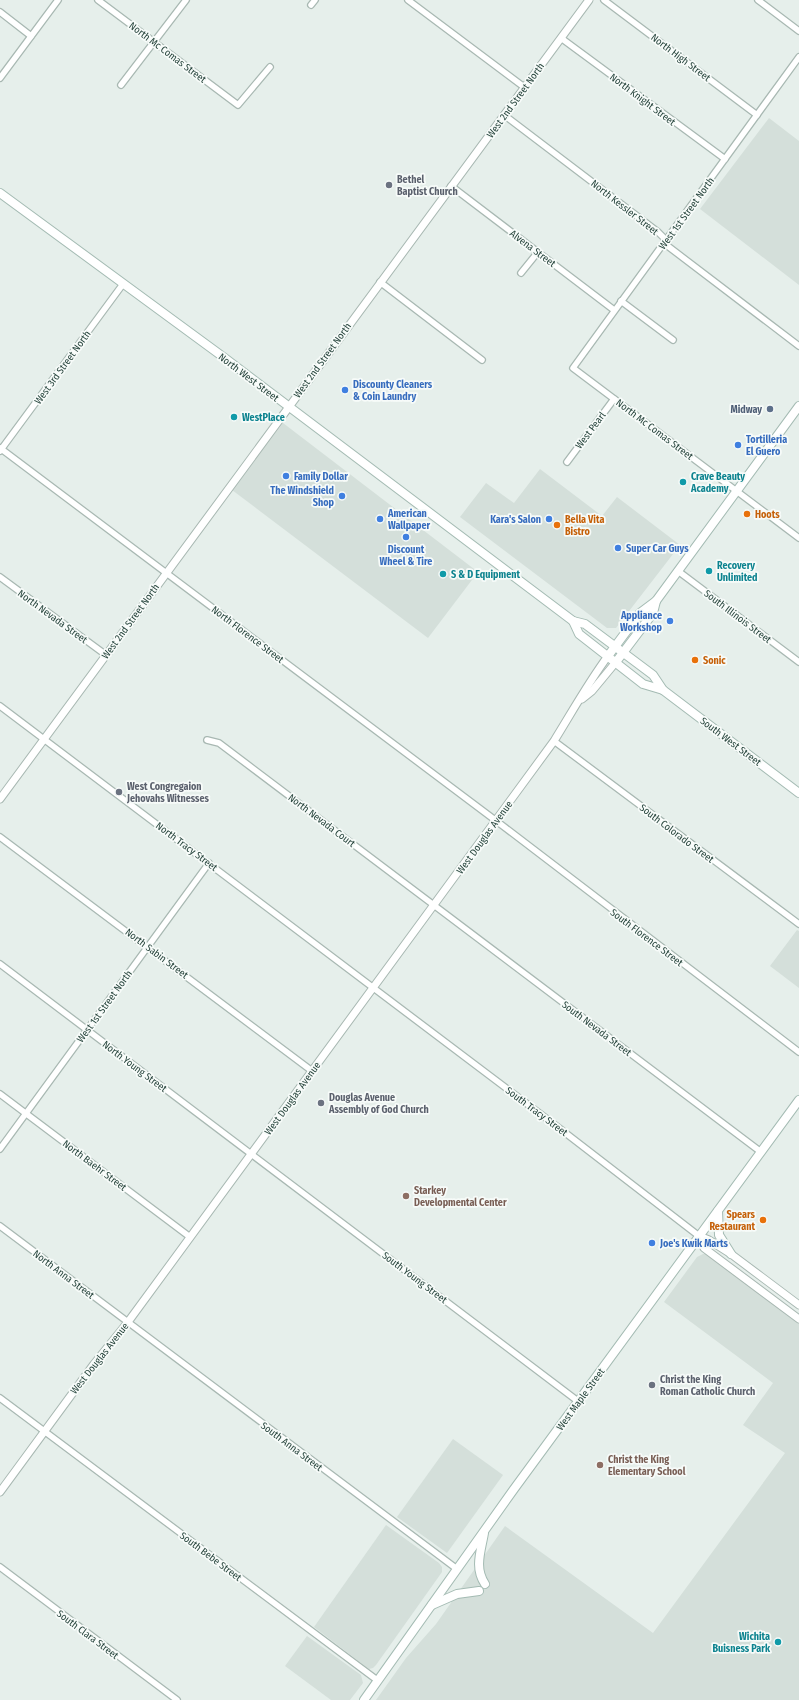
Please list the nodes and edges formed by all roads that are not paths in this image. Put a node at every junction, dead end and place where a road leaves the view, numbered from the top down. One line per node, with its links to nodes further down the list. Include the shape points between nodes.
1 (58, 0): 12 (street)
2 (98, 0): 14 (street, North Mc Comas Street)
3 (186, 0): 14 (street)
4 (315, 0): 9 (street)
5 (408, 0): 19 (street)
6 (589, 0): 13 (street, West 2nd Street North)
7 (604, 0): 21 (street, North High Street)
8 (758, 0): 11 (street)
9 (311, 5)
10 (0, 12): 12 (street)
11 (799, 31)
12 (31, 36): 17 (street)
13 (561, 38): 19 (street, West 2nd Street North); 22 (street, North Knight Street)
14 (155, 42): 16 (street, North Mc Comas Street, via 238,105); 18 (street)
15 (799, 57): 21 (street, West 1st Street North)
16 (270, 67)
17 (0, 78)
18 (121, 85)
19 (524, 87): 20 (street, West 2nd Street North)
20 (504, 115): 23 (street, West 2nd Street North); 25 (street, North Kessler Street, via 658,232)
21 (757, 115): 22 (street, West 1st Street North)
22 (725, 159): 25 (street, West 1st Street North)
23 (451, 186): 26 (street, Alvena Street); 28 (street, West 2nd Street North)
24 (0, 193): 29 (main road, North West Street)
25 (665, 242): 30 (street, West 1st Street North); 33 (street, North Kessler Street)
26 (538, 252): 27 (street); 31 (street, Alvena Street)
27 (521, 274)
28 (380, 282): 34 (street); 37 (street, West 2nd Street North)
29 (123, 284): 37 (main road, North West Street); 39 (street, West 3rd Street North)
30 (621, 301): 31 (street, West 1st Street North); 32 (street)
31 (614, 310): 35 (street, West 1st Street North)
32 (673, 340)
33 (799, 346)
34 (482, 360)
35 (573, 368): 36 (street, North Mc Comas Street)
36 (614, 399): 40 (street, West Pearl); 41 (street, North Mc Comas Street)
37 (288, 406): 44 (street, West 2nd Street North); 47 (main road, North West Street)
38 (799, 408): 41 (main road, West Douglas Avenue)
39 (0, 450): 44 (street, North Florence Street)
40 (567, 462)
41 (737, 491): 42 (street, North Mc Comas Street); 43 (main road, West Douglas Avenue)
42 (799, 538)
43 (678, 571): 46 (main road, West Douglas Avenue); 53 (street, South Illinois Street)
44 (166, 572): 50 (street, West 2nd Street North); 62 (street, North Florence Street)
45 (0, 577): 50 (street, North Nevada Street)
46 (656, 601): 48 (main road, West Douglas Avenue, via 640,614); 49 (main road, West Douglas Avenue, via 653,613)
47 (573, 621): 48 (main road, North West Street, via 585,624); 51 (main road, North West Street, via 579,634)
48 (615, 647): 49 (main road, South West Street); 51 (main road, West Douglas Avenue)
49 (624, 653): 52 (main road, West Douglas Avenue); 54 (main road, South West Street, via 653,675)
50 (106, 655): 57 (street, West 2nd Street North)
51 (608, 656): 52 (main road, South West Street); 55 (street, West Douglas Avenue)
52 (616, 662): 54 (main road, South West Street, via 643,684); 55 (street, West Douglas Avenue, via 592,691)
53 (799, 662)
54 (663, 690): 60 (main road, South West Street)
55 (580, 700): 59 (street, West Douglas Avenue)
56 (0, 706): 57 (street, North Tracy Street)
57 (44, 739): 61 (street, West 2nd Street North); 64 (street, North Tracy Street)
58 (207, 740): 65 (street, North Nevada Court, via 219,743)
59 (554, 741): 62 (street, West Douglas Avenue); 66 (street, South Colorado Street)
60 (799, 793)
61 (0, 799)
62 (496, 821): 65 (street, West Douglas Avenue); 71 (street, South Florence Street)
63 (0, 837): 67 (street, North Sabin Street)
64 (209, 863): 67 (street, West 1st Street North); 69 (street, North Tracy Street)
65 (433, 905): 69 (street, West Douglas Avenue); 77 (street, South Nevada Street)
66 (799, 924)
67 (148, 946): 70 (street, West 1st Street North); 72 (street, North Sabin Street)
68 (0, 964): 70 (street, North Young Street)
69 (373, 987): 72 (street, West Douglas Avenue); 81 (street, South Tracy Street)
70 (87, 1030): 75 (street, West 1st Street North); 78 (street, North Young Street)
71 (799, 1052)
72 (312, 1070): 78 (street, West Douglas Avenue)
73 (0, 1094): 75 (street, North Baehr Street)
74 (799, 1100): 77 (main road, West Maple Street)
75 (26, 1113): 76 (street, West 1st Street North); 82 (street, North Baehr Street)
76 (0, 1149)
77 (761, 1152): 79 (main road, West Maple Street)
78 (251, 1154): 82 (street, West Douglas Avenue); 88 (street, South Young Street)
79 (718, 1211): 81 (main road, West Maple Street); 83 (main road, via 720,1235)
80 (0, 1226): 86 (street, North Anna Street)
81 (699, 1236): 83 (street, South Tracy Street); 85 (street, South Tracy Street, via 704,1248); 88 (main road, West Maple Street)
82 (190, 1237): 86 (street, West Douglas Avenue)
83 (731, 1254): 84 (street, South Tracy Street)
84 (799, 1305)
85 (799, 1319)
86 (128, 1322): 89 (street, West Douglas Avenue); 93 (street, South Anna Street)
87 (0, 1398): 89 (street, South Bebe Street)
88 (579, 1402): 91 (main road, West Maple Street)
89 (44, 1431): 90 (street, West Douglas Avenue); 97 (street, South Bebe Street)
90 (0, 1492)
91 (484, 1531): 93 (main road, West Maple Street); 94 (main road, via 478,1564)
92 (0, 1568): 98 (street, South Clara Street)
93 (457, 1569): 96 (main road, West Maple Street)
94 (485, 1584)
95 (479, 1591): 96 (main road, via 457,1594)
96 (431, 1606): 97 (main road, West Maple Street)
97 (377, 1680): 99 (main road, West Maple Street)
98 (177, 1700)
99 (364, 1700)

